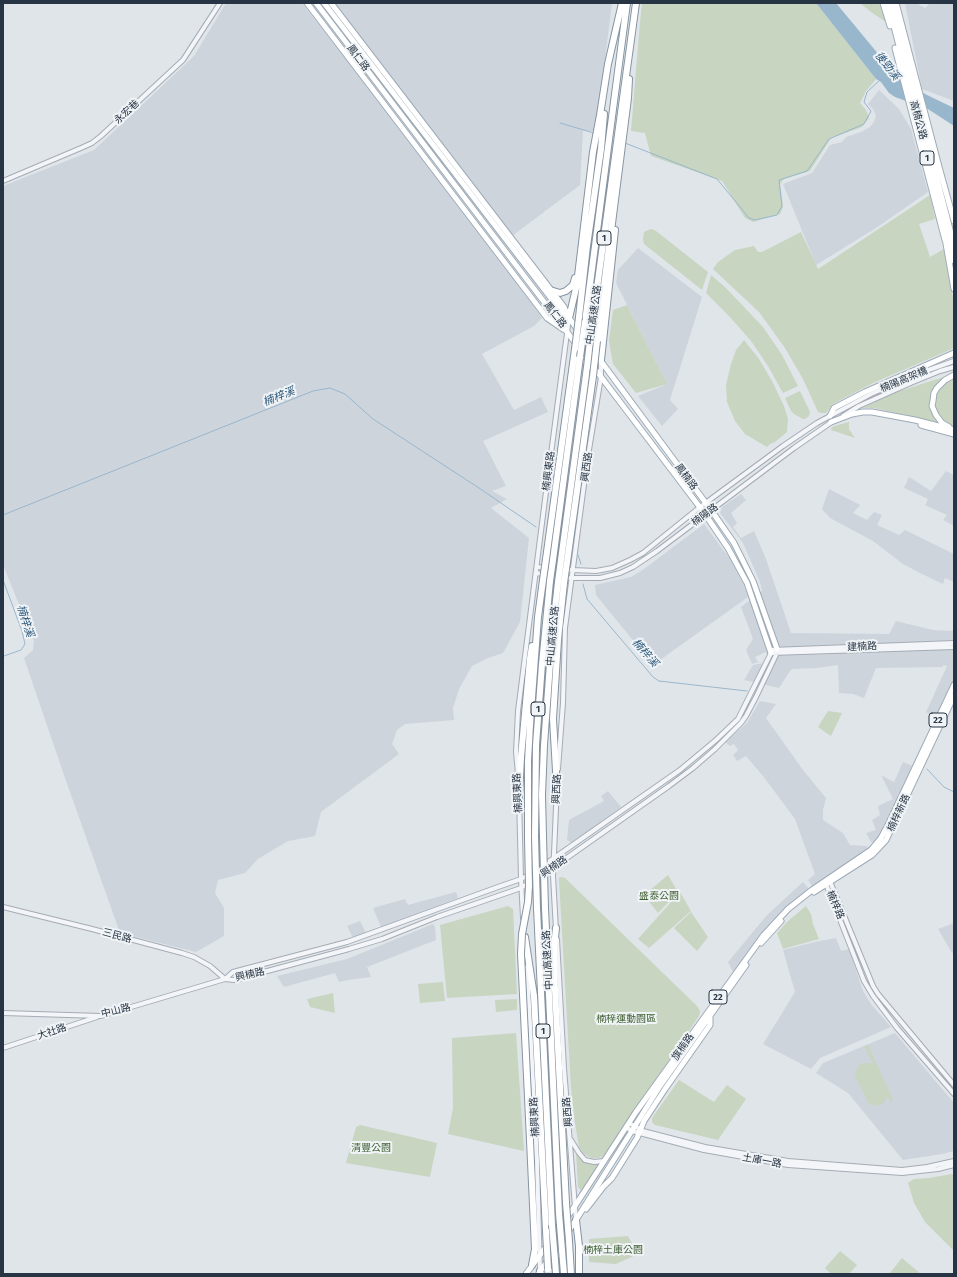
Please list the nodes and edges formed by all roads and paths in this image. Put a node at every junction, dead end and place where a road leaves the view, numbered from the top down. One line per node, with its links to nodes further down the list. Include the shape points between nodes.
1 (220, 3): 18 (street, 永宏巷, via 184,60 92,144)
2 (307, 3): 28 (main road, 鳳仁路, via 548,318)
3 (316, 3): 28 (main road, 鳳仁路)
4 (324, 3): 27 (main road, 鳳仁路, via 560,310)
5 (331, 3): 26 (main road, 鳳仁路)
6 (622, 3): 15 (highway, via 608,64)
7 (627, 3): 61 (highway, 中山高速公路 / 1, bridge, via 550,581)
8 (636, 3): 16 (highway, via 631,35 628,98)
9 (883, 3): 13 (main road, 高楠公路 / 1)
10 (888, 3): 13 (main road, 高楠公路 / 1)
11 (892, 3): 13 (main road, 高楠公路 / 1)
12 (896, 3): 13 (main road, 高楠公路 / 1)
13 (910, 82): 14 (main road, 高楠公路 / 1); 14 (main road, 高楠公路 / 1)
14 (918, 113): 19 (main road, 高楠公路 / 1); 19 (main road, 高楠公路 / 1)
15 (600, 135): 23 (highway, via 591,164); 51 (highway, bridge, via 575,349)
16 (620, 141): 17 (highway); 45 (highway, 中山高速公路 / 1, bridge, via 574,460)
17 (619, 171): 30 (highway); 45 (highway, bridge)
18 (3, 181)
19 (946, 216): 20 (main road, 高楠公路 / 1); 21 (main road); 22 (main road, 高楠公路 / 1); 22 (main road, via 944,229)
20 (954, 221)
21 (954, 231): 22 (main road)
22 (950, 242): 24 (main road, 高楠公路 / 1); 25 (main road)
23 (582, 245): 26 (highway, via 571,287 560,292); 27 (highway)
24 (954, 261)
25 (954, 289)
26 (550, 290): 27 (main road, 鳳仁路, via 564,307)
27 (569, 318): 28 (street, 楠興東路); 30 (main road, 鳳楠路)
28 (568, 332): 34 (main road, 鳳楠路); 46 (street, 楠興東路)
29 (954, 353): 36 (main road, via 865,392 834,408)
30 (601, 360): 34 (street, 興西路); 41 (main road, 鳳楠路)
31 (954, 361): 35 (street, 楠陽高架橋)
32 (954, 367): 38 (street, 楠陽路, via 859,406)
33 (954, 375): 39 (main road, via 937,388 932,406 940,421)
34 (601, 377): 42 (main road, 鳳楠路); 45 (street, 興西路, via 575,550)
35 (856, 401): 36 (street, 楠陽路)
36 (830, 416): 41 (street, 楠陽路, via 783,446)
37 (908, 419): 38 (main road, via 863,412); 39 (main road); 40 (main road)
38 (831, 422): 43 (street, 楠陽路)
39 (954, 429)
40 (954, 434)
41 (706, 503): 42 (street, 楠陽路); 43 (main road, 鳳楠路)
42 (700, 507): 44 (main road, 鳳楠路); 47 (street, 楠陽路, via 642,553 625,563 602,570)
43 (712, 510): 44 (street, 楠陽路); 54 (main road, 鳳楠路, via 734,543 753,581)
44 (705, 514): 49 (street, 楠陽路, via 657,551 627,570 600,578); 55 (main road, 鳳楠路, via 747,583)
45 (567, 561): 47 (street, 興西路); 50 (highway, 中山高速公路 / 1, bridge)
46 (537, 567): 47 (street, 楠陽路); 48 (street, 楠興東路)
47 (572, 570): 49 (street, 興西路)
48 (536, 574): 49 (street, 楠陽路); 60 (street, 楠興東路, via 518,711 516,752)
49 (571, 578): 59 (street, 興西路, via 565,628)
50 (561, 583): 59 (highway, via 553,719); 84 (highway, 中山高速公路 / 1, bridge, via 552,636 542,795 556,1154)
51 (538, 617): 60 (highway, via 530,659); 61 (highway, via 529,754)
52 (954, 643): 54 (street, 建楠路)
53 (954, 647): 54 (street, 建楠路)
54 (777, 651): 55 (street, 建楠路); 64 (street, 興楠路, via 761,688 741,723 689,771)
55 (771, 652): 63 (street, 興楠路, via 738,719 716,740 680,770)
56 (954, 685): 58 (main road, 22)
57 (954, 696): 58 (main road, 22)
58 (923, 758): 62 (main road, 楠梓新路 / 22, via 887,828)
59 (557, 788): 63 (street, 興西路)
60 (519, 797): 65 (street, 楠興東路)
61 (531, 838): 89 (highway, bridge, via 529,886 521,944 535,1248); 93 (highway, 中山高速公路 / 1, bridge)
62 (871, 852): 66 (main road, 旗楠路 / 22)
63 (554, 858): 64 (street, 興西路); 65 (street, 興楠路)
64 (554, 867): 67 (street, 興楠路); 69 (street, 興西路)
65 (521, 879): 67 (street, 楠興東路); 71 (street, 興楠路, via 347,942 233,972)
66 (829, 881): 74 (main road, 旗楠路 / 22, via 784,917 762,943); 76 (street, 楠梓路, via 873,986); 77 (street, 楠梓路, via 864,981 897,1028); 78 (main road, 旗楠路 / 22, via 788,908 763,936)
67 (521, 888): 70 (street, 楠興東路); 71 (street, 興楠路, via 350,949 234,980)
68 (3, 907): 71 (street, 三民路, via 182,953 210,966)
69 (556, 928): 80 (street, 興西路); 84 (highway, via 554,970 563,1153)
70 (525, 937): 88 (street, 楠興東路); 90 (highway, bridge, via 534,996)
71 (225, 979): 73 (street, 中山路)
72 (3, 1013): 73 (street, 中山路)
73 (101, 1016): 75 (street, 大社路)
74 (710, 1016): 78 (main road, 旗楠路 / 22); 79 (main road, 旗楠路 / 22, via 710,1025 665,1089)
75 (3, 1048)
76 (954, 1085)
77 (954, 1094)
78 (630, 1127): 79 (street, 土庫一路); 81 (main road, 旗楠路 / 22); 87 (main road, 旗楠路 / 22)
79 (640, 1131): 85 (street, 土庫一路, via 704,1150 788,1165); 87 (main road, 旗楠路 / 22, via 612,1178)
80 (570, 1138): 81 (street, via 585,1160); 86 (street, 興西路)
81 (604, 1161): 86 (main road, 旗楠路 / 22)
82 (954, 1162): 85 (street)
83 (954, 1165): 85 (street)
84 (561, 1170): 94 (highway, 中山高速公路 / 1, bridge, via 560,1213); 95 (highway, bridge)
85 (902, 1172)
86 (575, 1206): 87 (street, 興西路); 88 (main road, 旗楠路 / 22)
87 (576, 1220): 91 (main road, 旗楠路 / 22); 96 (highway)
88 (540, 1255): 89 (main road, 旗楠路 / 22); 91 (street, 楠興東路)
89 (532, 1265): 92 (main road, 旗楠路 / 22)
90 (548, 1272)
91 (540, 1273)
92 (526, 1274)
93 (556, 1274)
94 (564, 1274)
95 (571, 1274)
96 (579, 1274)

